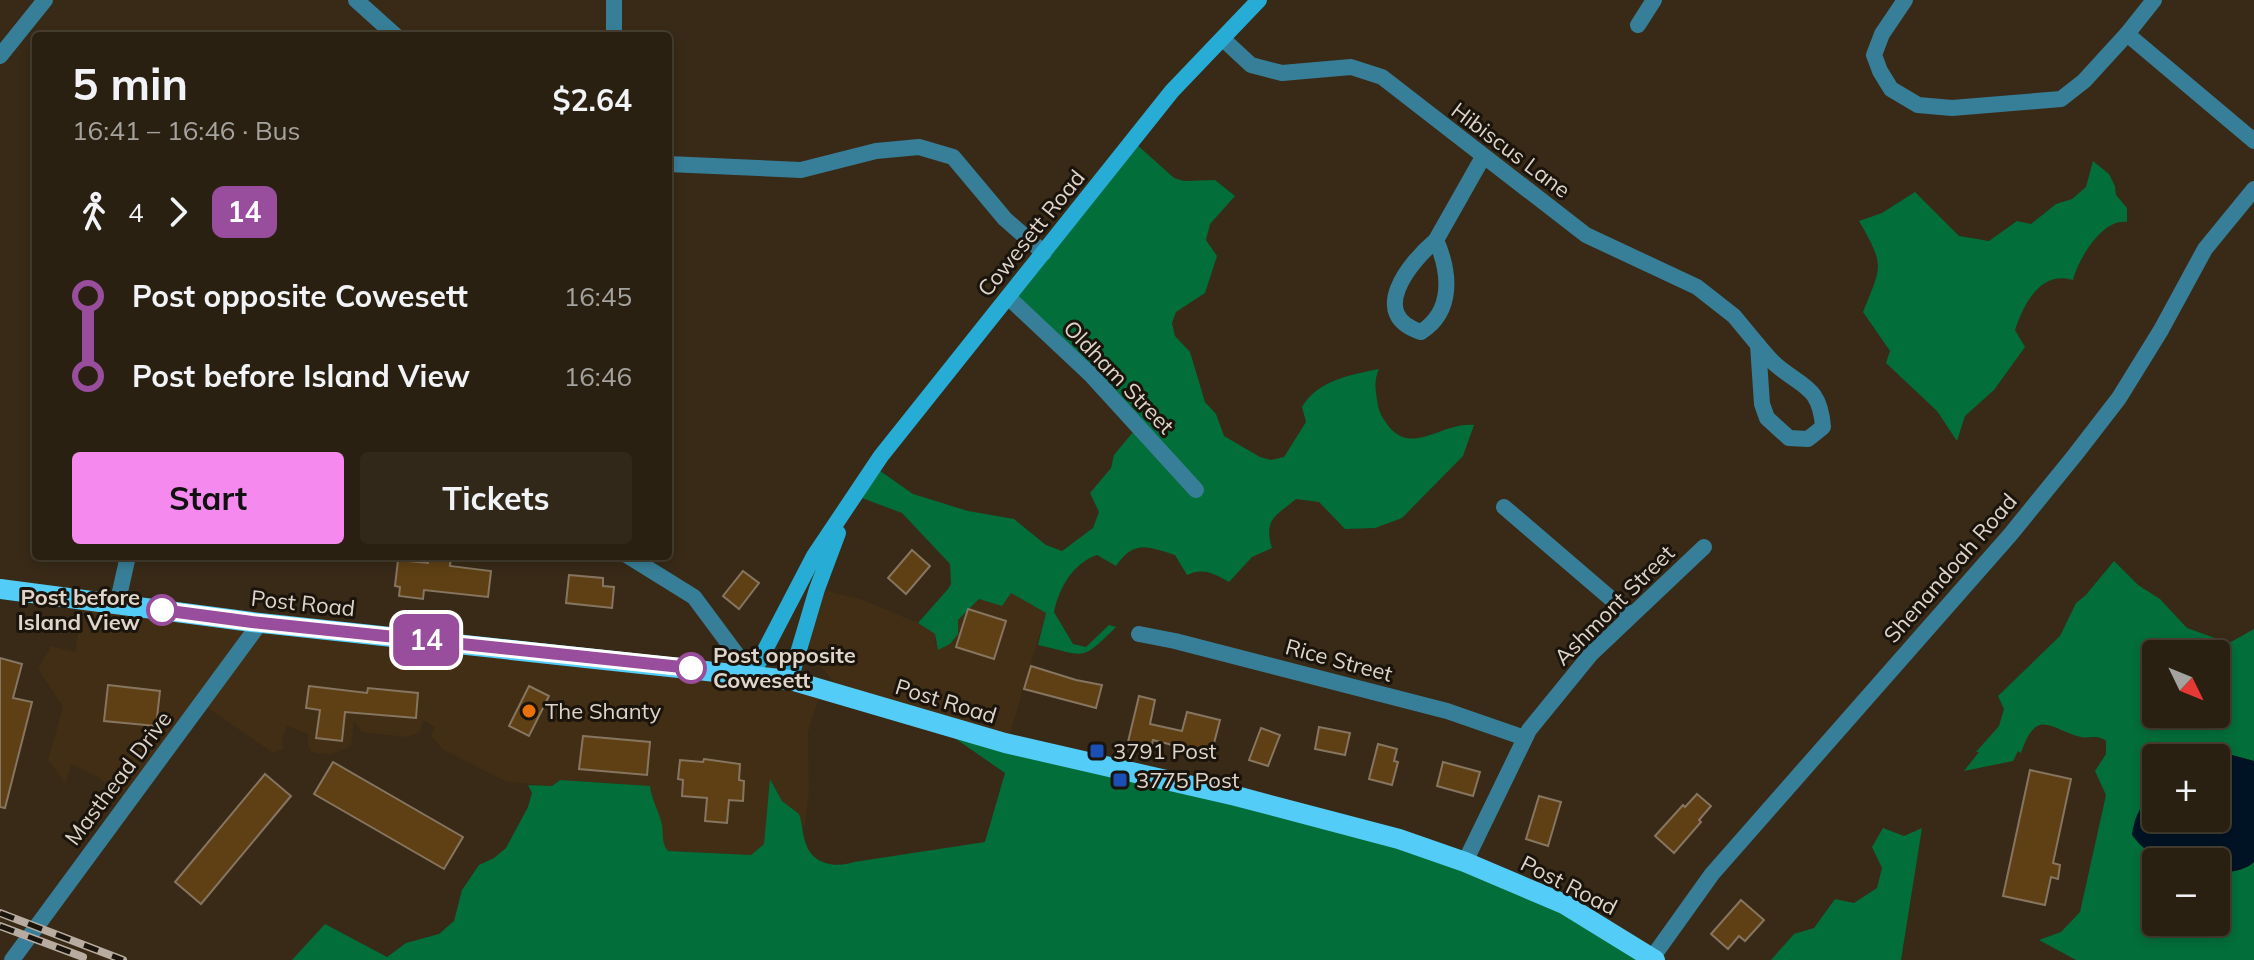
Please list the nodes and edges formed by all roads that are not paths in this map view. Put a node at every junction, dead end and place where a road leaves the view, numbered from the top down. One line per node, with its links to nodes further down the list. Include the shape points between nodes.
1 (45, 0): 13 (street)
2 (356, 0): 9 (street)
3 (614, 0): 10 (street)
4 (1259, 0): 12 (main road, Cowesett Road)
5 (1654, 0): 8 (street)
6 (1905, 0): 11 (street, via 1874,55 1891,89 1918,105 1952,108 2061,99)
7 (2154, 0): 11 (street)
8 (1638, 25)
9 (392, 32)
10 (614, 32)
11 (2127, 34): 14 (street)
12 (1223, 39): 15 (street, Hibiscus Lane, via 1251,65 1282,73 1351,67 1382,77); 19 (main road, Cowesett Road, via 1172,91)
13 (0, 56)
14 (2254, 141)
15 (1483, 157): 18 (street); 21 (street, Hibiscus Lane, via 1586,235 1697,287 1734,316)
16 (672, 164): 19 (street, via 801,170 876,151 919,147 953,157 1005,219)
17 (2254, 189): 37 (street, Shenandoah Road, via 2205,249 2119,398 2075,455 1712,874)
18 (1436, 240): 18 (street, via 1412,265 1393,304 1398,318 1421,332 1433,325 1445,296 1445,260)
19 (1044, 253): 20 (main road, Cowesett Road)
20 (1008, 297): 22 (street, Oldham Street, via 1092,376); 23 (main road, Cowesett Road)
21 (1758, 345): 21 (street, Hibiscus Lane, via 1798,379 1822,410 1823,427 1808,439 1789,438 1767,418)
22 (1196, 490)
23 (848, 503): 33 (main road, Cowesett Road); 34 (main road, Cowesett Road)
24 (1504, 507): 30 (street)
25 (1704, 547): 30 (street, Ashmont Street)
26 (127, 560): 29 (street)
27 (634, 560): 33 (street, via 694,597)
28 (0, 589): 29 (main road, Post Road)
29 (117, 605): 31 (main road, Post Road)
30 (1630, 615): 35 (street, Ashmont Street, via 1591,654)
31 (260, 623): 33 (main road, Post Road); 38 (street, Masthead Drive)
32 (1139, 634): 35 (street, Rice Street, via 1447,711)
33 (752, 675): 34 (main road, Post Road)
34 (790, 680): 36 (main road, Post Road, via 1005,743 1399,839)
35 (1525, 738): 36 (street, Ashmont Street)
36 (1465, 862): 37 (main road, Post Road, via 1564,904)
37 (1654, 959)
38 (12, 960)

